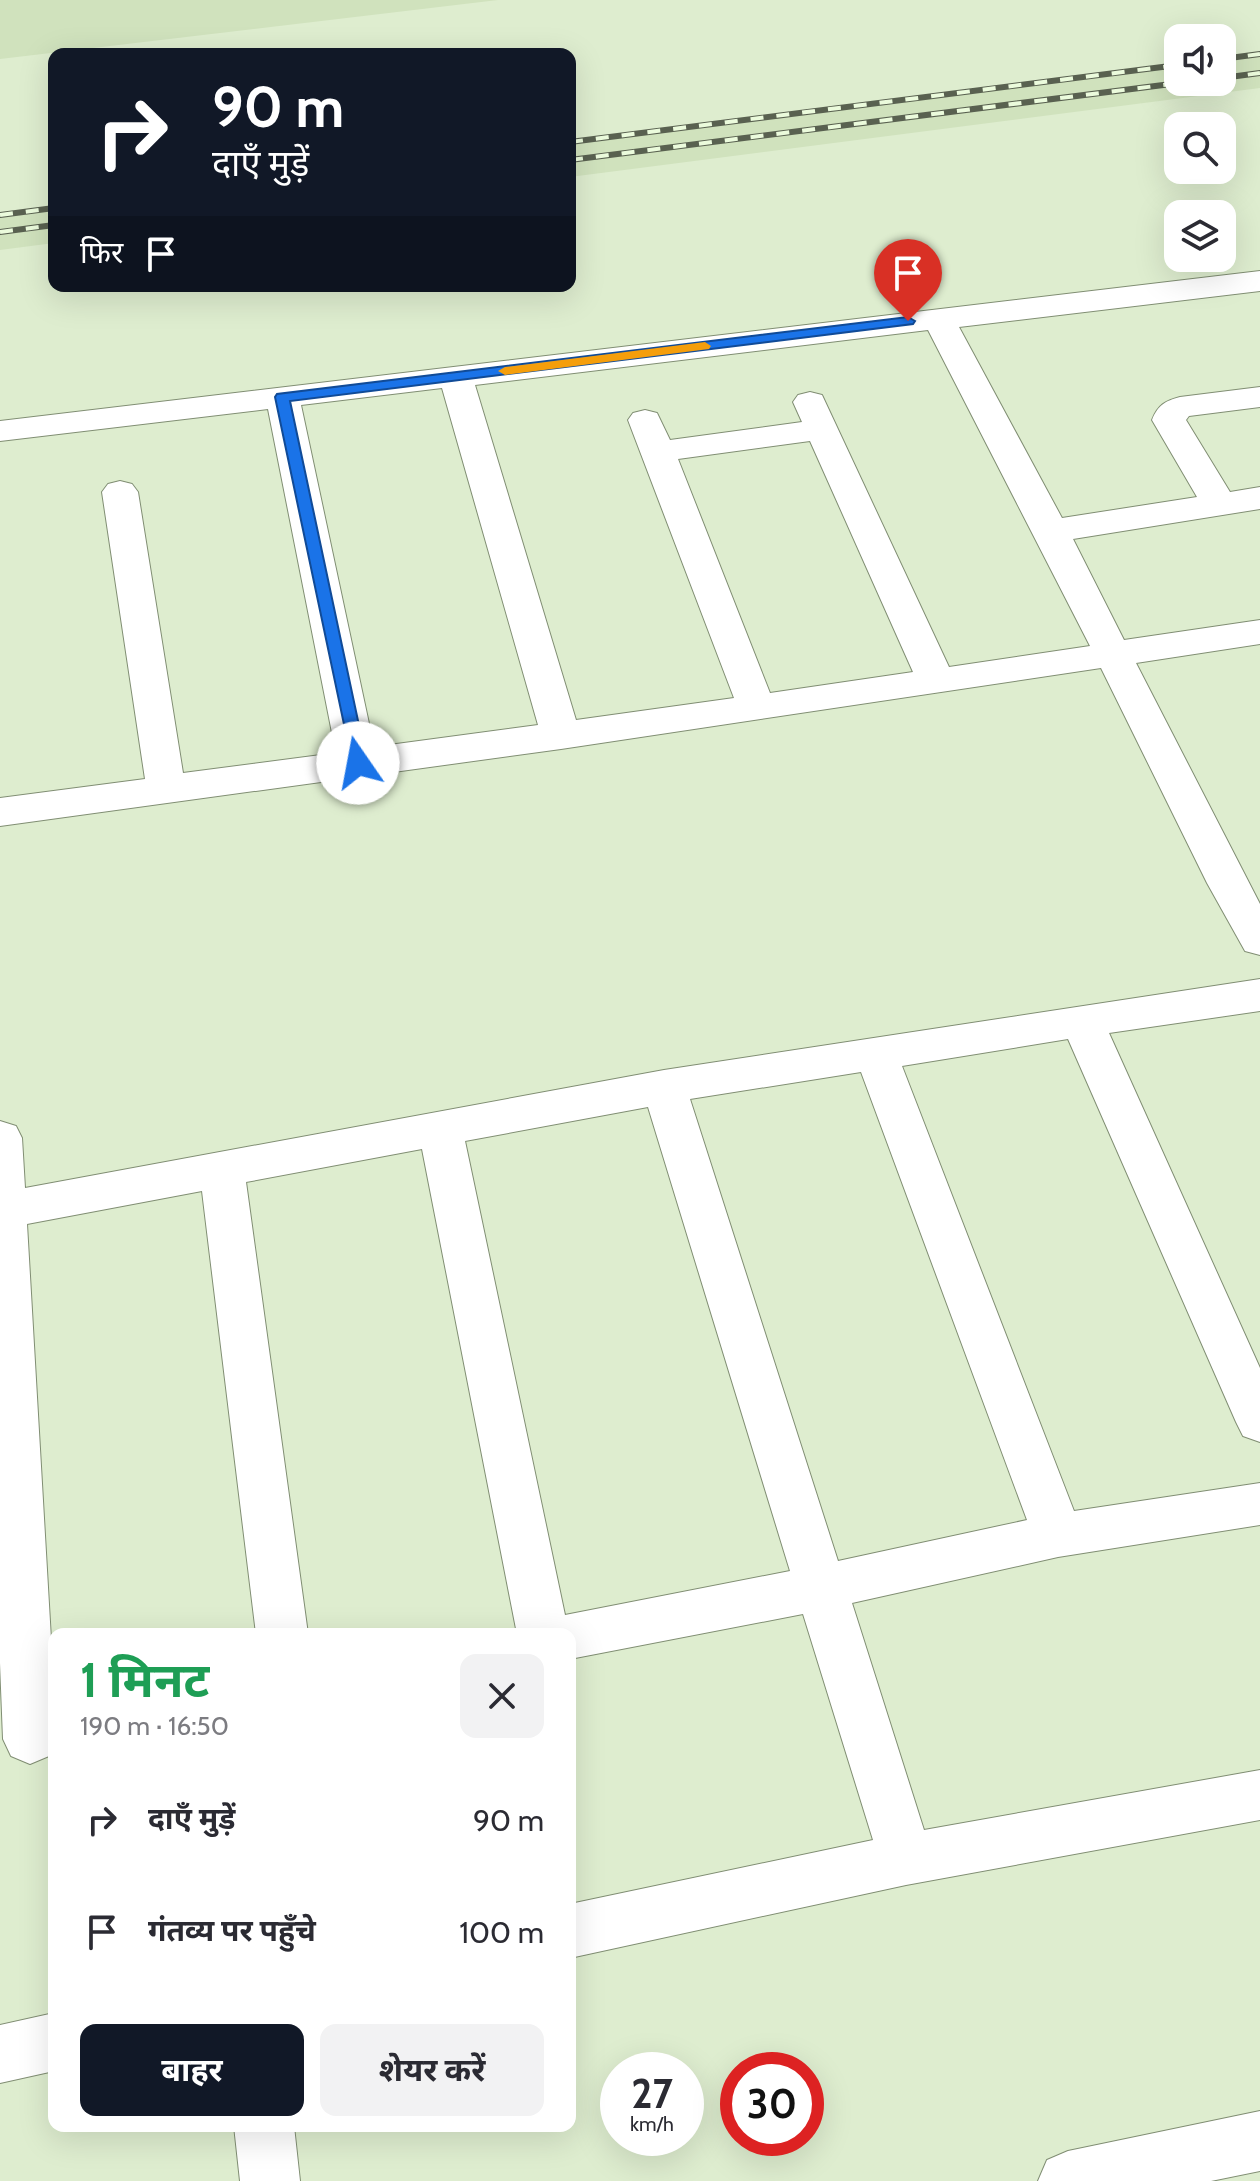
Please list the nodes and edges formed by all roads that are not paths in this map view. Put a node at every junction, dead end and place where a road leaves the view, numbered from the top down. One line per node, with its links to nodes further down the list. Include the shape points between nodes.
1 (1259, 284): 2 (street)
2 (938, 318): 3 (street); 10 (street)
3 (456, 377): 4 (street); 15 (street)
4 (282, 397): 6 (street); 16 (street)
5 (1260, 397): 9 (street, via 1172,412 1169,420)
6 (0, 431)
7 (120, 492): 17 (street)
8 (1260, 498): 9 (street)
9 (1219, 504): 10 (street)
10 (1051, 531): 12 (street)
11 (1260, 632): 12 (street)
12 (1114, 655): 13 (street); 19 (street)
13 (937, 682): 14 (street); 14 (street, via 816,416 651,436)
14 (757, 708): 15 (street)
15 (561, 736): 16 (street)
16 (358, 763): 17 (street)
17 (166, 788): 18 (street)
18 (0, 812)
19 (1260, 940)
20 (1260, 995): 21 (street)
21 (1082, 1021): 22 (street); 28 (street)
22 (876, 1055): 23 (street); 30 (street)
23 (664, 1087): 24 (street); 31 (street)
24 (440, 1130): 26 (street); 33 (street)
25 (0, 1138): 27 (street)
26 (222, 1170): 27 (street); 32 (street)
27 (2, 1210): 35 (street)
28 (1260, 1422)
29 (1260, 1504): 30 (street)
30 (1058, 1535): 31 (street)
31 (820, 1588): 34 (street); 37 (street)
32 (281, 1628)
33 (542, 1628)
34 (576, 1635)
35 (28, 1739)
36 (1260, 1795): 37 (street)
37 (906, 1859): 38 (street)
38 (576, 1930)
39 (48, 2043): 40 (street)
40 (0, 2054)
41 (265, 2132): 44 (street)
42 (1260, 2141): 43 (street)
43 (1080, 2180)
44 (270, 2181)

